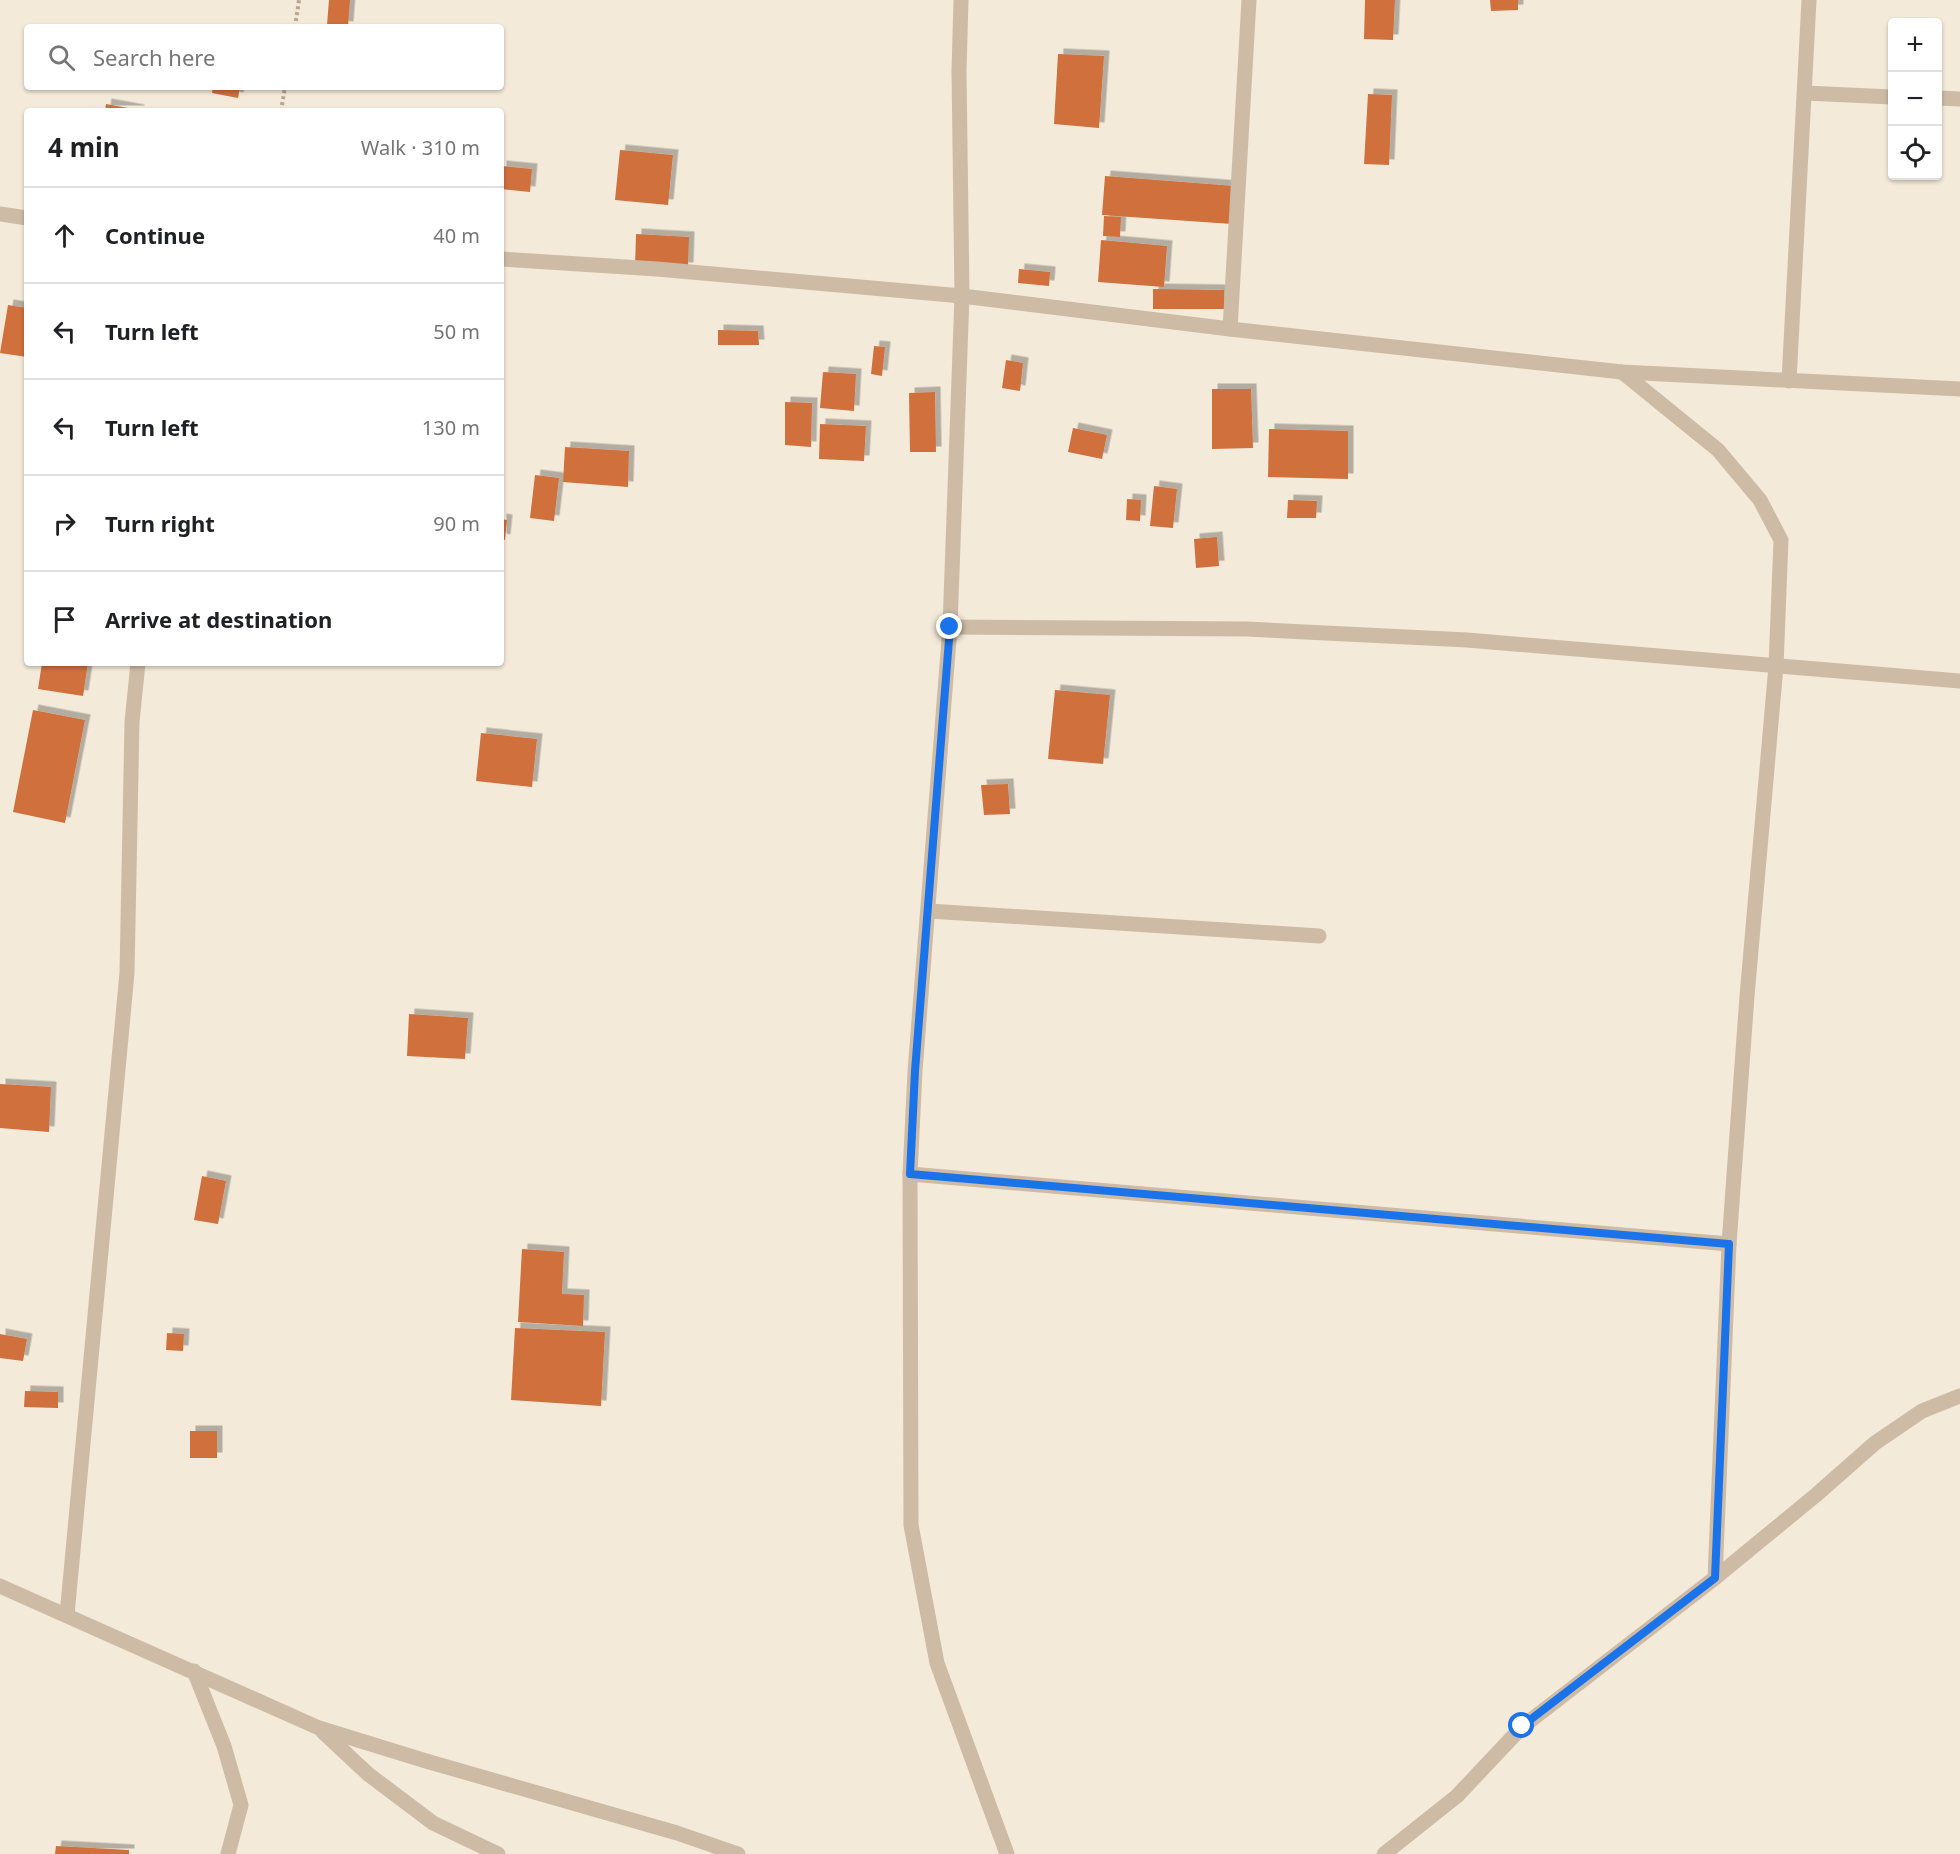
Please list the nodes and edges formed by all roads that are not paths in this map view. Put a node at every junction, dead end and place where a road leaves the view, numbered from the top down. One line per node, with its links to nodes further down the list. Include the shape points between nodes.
1 (961, 0): 11 (street)
2 (1250, 0): 12 (street)
3 (1809, 0): 4 (street)
4 (1805, 93): 5 (street); 14 (street)
5 (1888, 97)
6 (1942, 98): 7 (street)
7 (1960, 99)
8 (0, 214): 9 (street)
9 (24, 218)
10 (504, 259): 11 (street)
11 (962, 296): 12 (street); 16 (street)
12 (1230, 329): 13 (street)
13 (1622, 372): 14 (street); 18 (street, via 1718,450 1760,500 1781,540)
14 (1790, 381): 15 (street)
15 (1960, 389)
16 (950, 627): 18 (street, via 1270,630 1467,639); 20 (street)
17 (138, 666): 27 (street, via 132,722 127,973)
18 (1776, 666): 19 (street); 23 (street)
19 (1960, 681)
20 (928, 911): 21 (street); 22 (street)
21 (1319, 936)
22 (910, 1174): 23 (street); 33 (street, via 911,1525 937,1663)
23 (1729, 1244): 25 (street)
24 (1960, 1396): 25 (street, via 1922,1411 1875,1443)
25 (1715, 1578): 34 (street, via 1522,1726 1457,1796)
26 (0, 1586): 27 (street)
27 (67, 1615): 28 (street)
28 (194, 1671): 29 (street); 30 (street, via 224,1746 241,1805)
29 (319, 1728): 31 (street, via 368,1774 433,1823); 32 (street)
30 (228, 1854)
31 (498, 1854)
32 (738, 1854)
33 (1007, 1854)
34 (1384, 1854)

